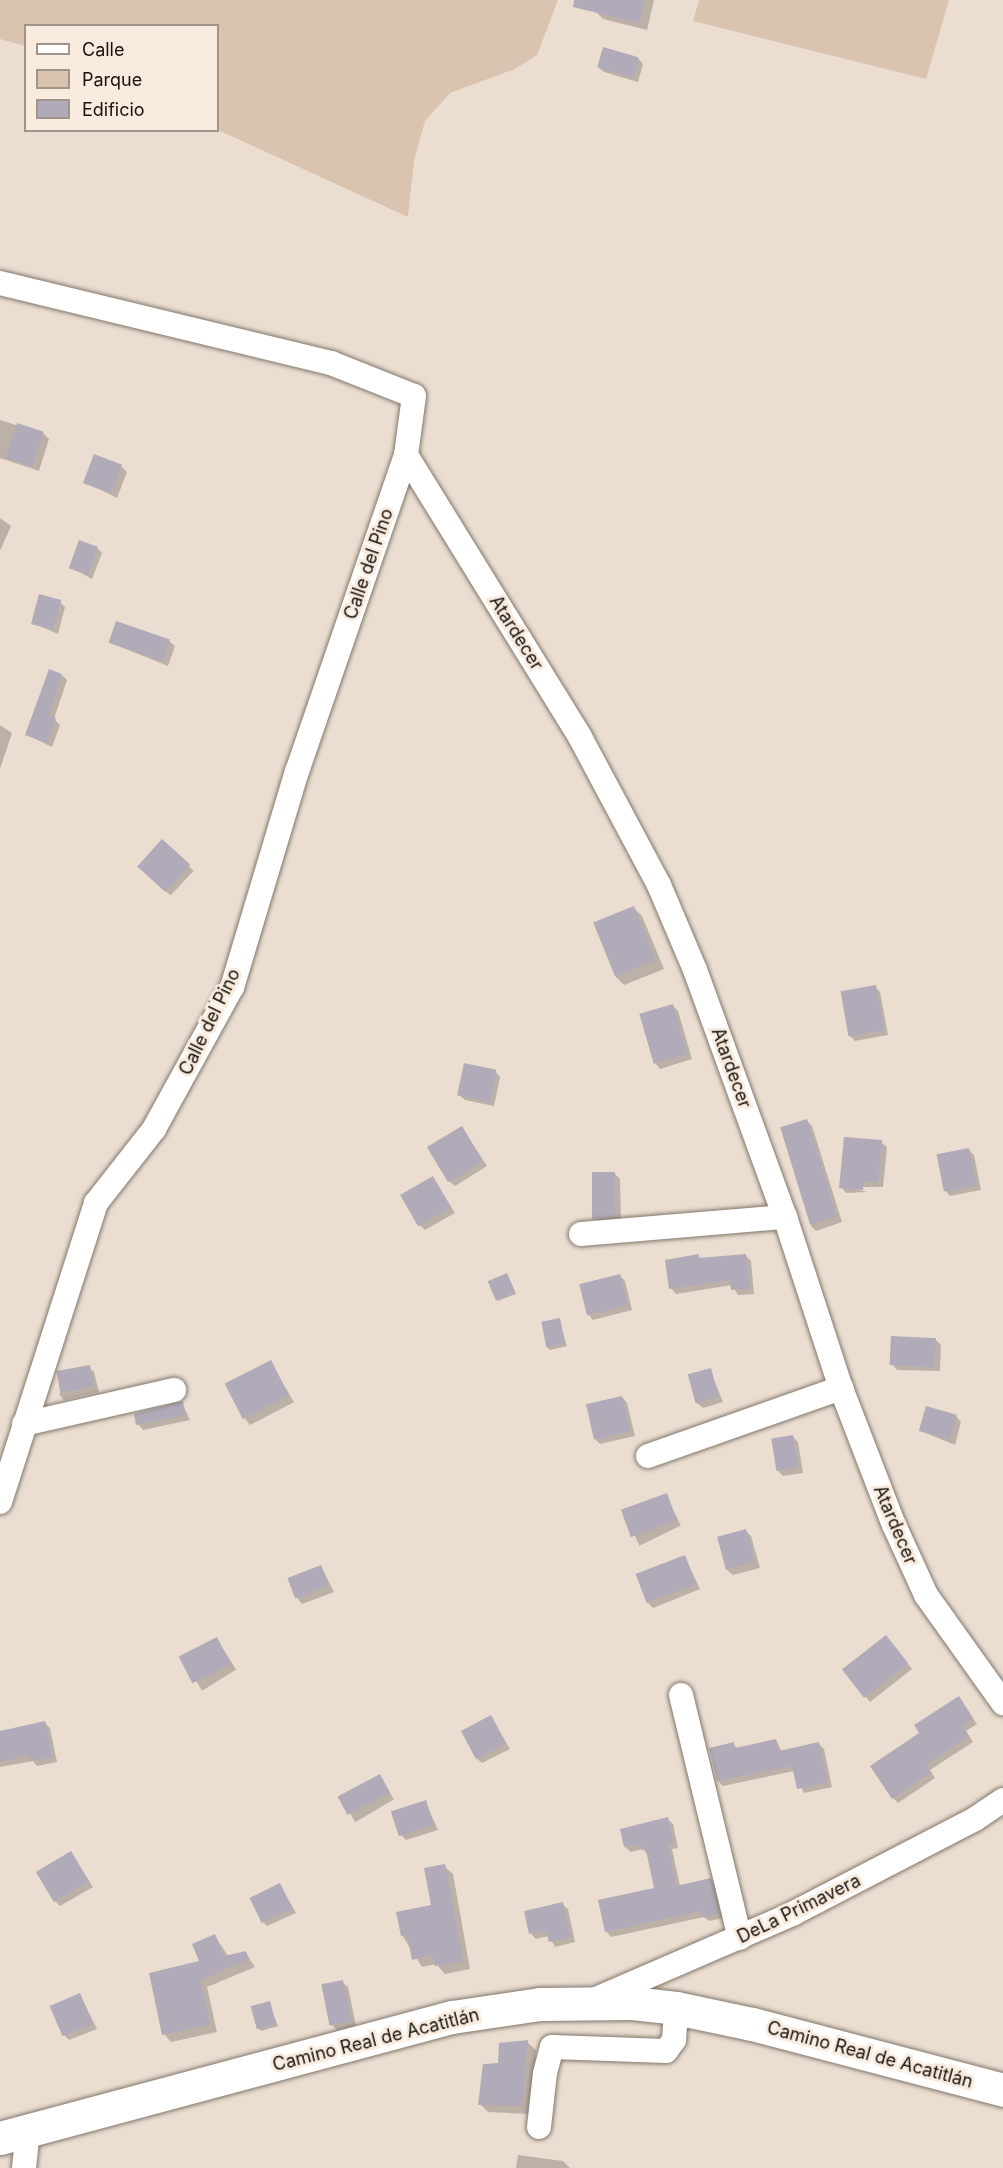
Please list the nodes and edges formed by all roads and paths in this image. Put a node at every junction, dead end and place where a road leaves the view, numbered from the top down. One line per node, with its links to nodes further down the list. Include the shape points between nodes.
1 (0, 283): 2 (street, via 332,363 414,396)
2 (406, 455): 3 (street, Atardecer, via 580,737 659,885 695,970); 7 (street, Calle del Pino, via 297,771 232,987 154,1129 96,1203)
3 (785, 1217): 4 (street); 5 (street, Atardecer)
4 (581, 1234)
5 (841, 1389): 8 (street); 11 (street, Atardecer, via 926,1595)
6 (174, 1390): 7 (street)
7 (24, 1424): 9 (street, Calle del Pino)
8 (648, 1456)
9 (0, 1502)
10 (681, 1695): 13 (street)
11 (1003, 1703)
12 (1003, 1800): 13 (street, DeLa Primavera, via 868,1875)
13 (740, 1938): 14 (street, DeLa Primavera)
14 (588, 2002): 15 (main road, Camino Real de Acatitlán); 18 (main road, Camino Real de Acatitlán, via 540,2004 452,2017)
15 (676, 2008): 16 (main road, Camino Real de Acatitlán); 17 (street, via 674,2040 666,2051 552,2048)
16 (1003, 2090)
17 (539, 2127)
18 (14, 2134): 19 (street)
19 (24, 2168)

